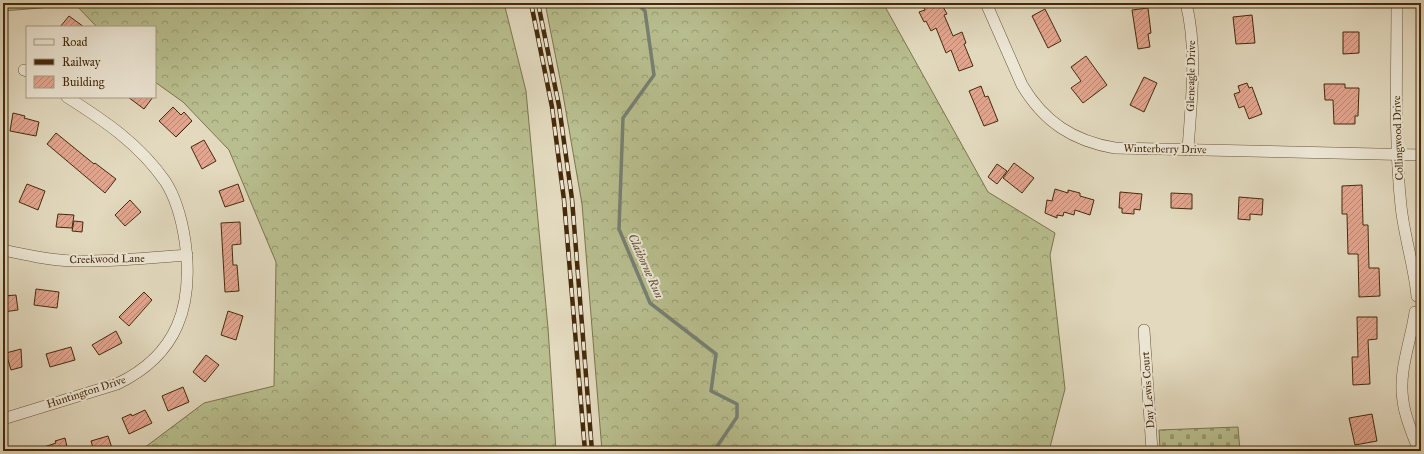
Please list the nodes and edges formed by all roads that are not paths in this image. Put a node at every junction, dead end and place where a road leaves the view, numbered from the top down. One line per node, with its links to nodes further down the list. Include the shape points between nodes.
1 (986, 3): 5 (street, Winterberry Drive, via 1022,85 1052,122 1083,140 1100,146)
2 (1186, 3): 5 (street, Gleneagle Drive, via 1193,61)
3 (1397, 3): 6 (street, Collingwood Drive)
4 (69, 98): 9 (street, Huntington Drive, via 113,127 132,143 166,182 178,211)
5 (1188, 150): 6 (street, Winterberry Drive)
6 (1397, 155): 7 (street, Winterberry Drive); 10 (street, Collingwood Drive, via 1401,207)
7 (1421, 155)
8 (3, 250): 9 (street, Creekwood Lane, via 40,258 103,262)
9 (187, 255): 17 (street, Huntington Drive, via 182,316 170,341 147,367 117,384)
10 (1413, 271): 11 (street, Collingwood Drive); 12 (street, Collingwood Drive)
11 (1421, 282)
12 (1419, 294): 13 (street, Collingwood Drive, via 1413,304)
13 (1418, 314): 16 (street)
14 (1421, 324): 16 (street)
15 (1144, 330): 18 (street, Day Lewis Court)
16 (1410, 337): 19 (street, via 1402,382 1402,399)
17 (3, 419)
18 (1152, 451)
19 (1419, 451)

